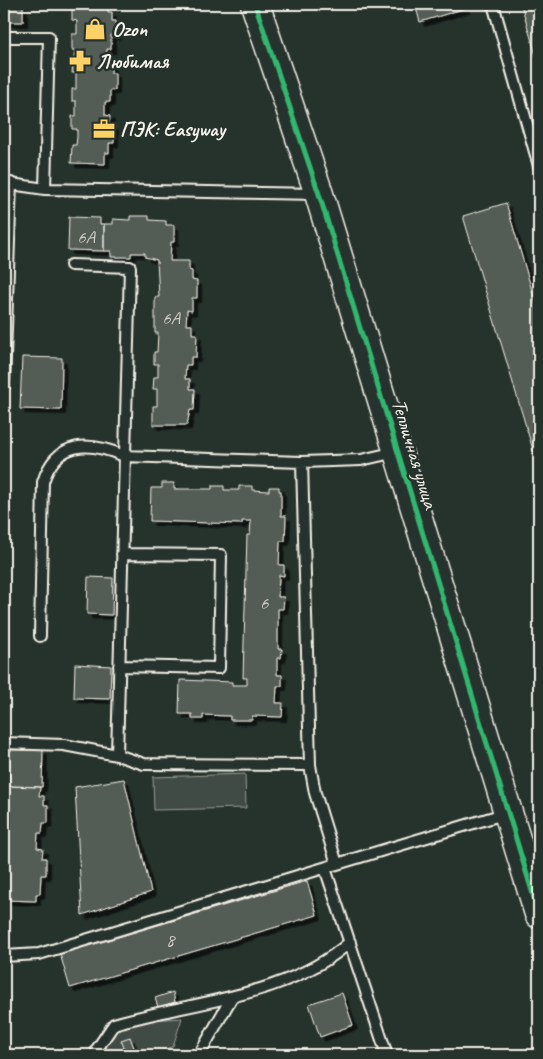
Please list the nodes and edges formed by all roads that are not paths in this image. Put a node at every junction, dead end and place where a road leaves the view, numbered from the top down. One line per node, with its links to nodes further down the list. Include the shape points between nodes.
1 (254, 4): 7 (street, Тепличная улица)
2 (493, 4): 4 (lane)
3 (4, 37): 6 (lane, via 49,37)
4 (539, 166)
5 (7, 183): 6 (lane); 9 (lane)
6 (45, 189): 7 (lane)
7 (319, 194): 10 (street, Тепличная улица)
8 (71, 265): 11 (lane, via 130,267)
9 (4, 386)
10 (397, 452): 12 (lane, via 361,460); 19 (street, Тепличная улица)
11 (124, 456): 12 (lane); 13 (lane); 14 (lane, via 91,446 68,448 48,466 43,482)
12 (302, 462): 18 (lane)
13 (122, 554): 15 (lane); 15 (lane, via 221,555 219,668)
14 (40, 636)
15 (119, 666): 17 (lane)
16 (4, 743): 17 (lane, via 64,744)
17 (117, 755): 18 (lane, via 144,764)
18 (310, 765): 20 (lane, via 315,794)
19 (508, 812): 20 (lane); 22 (street, Тепличная улица)
20 (337, 864): 21 (lane)
21 (325, 868): 23 (lane); 24 (lane, via 39,954)
22 (539, 914)
23 (350, 942): 25 (lane, via 332,958 279,982); 28 (lane)
24 (4, 956)
25 (232, 997): 26 (lane, via 114,1024 97,1049); 27 (lane)
26 (98, 1055)
27 (199, 1055)
28 (387, 1055)

